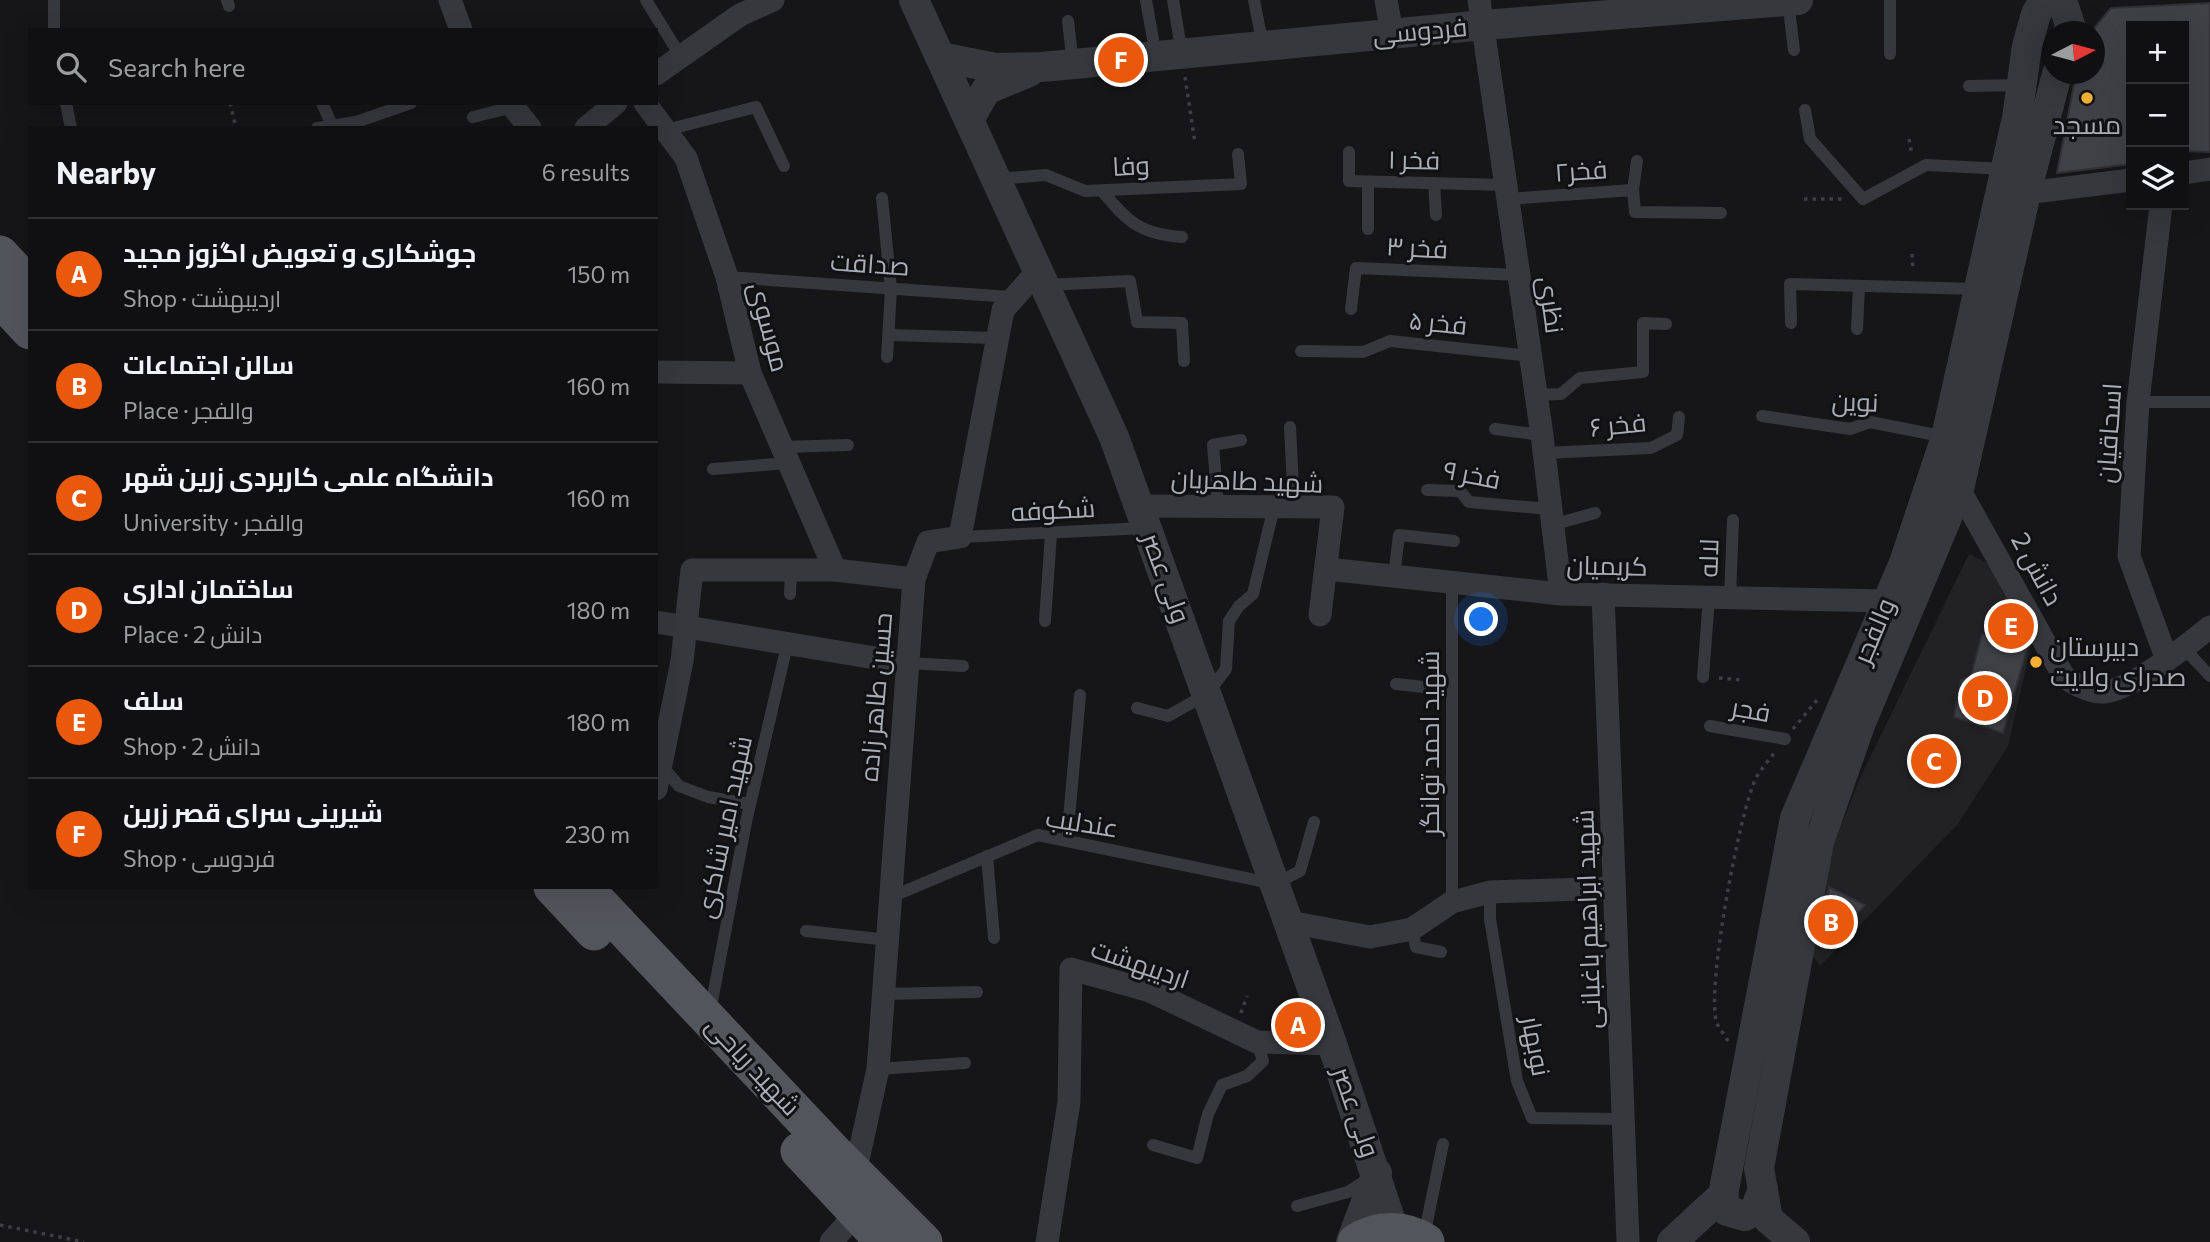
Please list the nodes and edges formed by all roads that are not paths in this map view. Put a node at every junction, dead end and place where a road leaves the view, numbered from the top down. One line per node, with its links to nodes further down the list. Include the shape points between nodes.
1 (54, 0): 19 (lane)
2 (450, 0): 20 (street)
3 (646, 0): 26 (lane)
4 (773, 0): 26 (street, via 740,15)
5 (914, 0): 27 (street, ولی عصر)
6 (1146, 0): 25 (lane)
7 (1173, 0): 25 (lane)
8 (1254, 0): 22 (lane)
9 (1386, 0): 21 (street)
10 (1798, 0): 14 (street, فردوسی)
11 (1890, 0): 24 (lane)
12 (2044, 0): 32 (street, والفجر, via 2027,46)
13 (2062, 0): 17 (street)
14 (1788, 1): 15 (street, فردوسی); 23 (lane)
15 (1681, 5): 16 (street, فردوسی)
16 (1481, 12): 21 (street, فردوسی); 62 (street, نظری)
17 (2069, 21)
18 (1068, 22): 28 (lane)
19 (54, 28)
20 (460, 28)
21 (1392, 34): 22 (street, فردوسی)
22 (1263, 46): 25 (street, فردوسی)
23 (1794, 50)
24 (1890, 54)
25 (1169, 55): 28 (street, فردوسی)
26 (681, 57): 30 (street)
27 (940, 57): 29 (street, فردوسی, via 996,68); 42 (street, ولی عصر)
28 (1073, 64): 29 (street, فردوسی)
29 (1042, 67): 42 (street, فردوسی, via 986,90)
30 (658, 73)
31 (2054, 84): 63 (street, والفجر)
32 (2022, 85): 33 (lane); 53 (street, والفجر)
33 (1969, 86)
34 (66, 105): 44 (lane)
35 (323, 105): 43 (lane)
36 (405, 105): 43 (lane)
37 (511, 105): 41 (lane); 46 (street)
38 (614, 105): 47 (street)
39 (647, 105): 48 (street, موسوی)
40 (1805, 110): 53 (lane, via 1811,139 1863,199 1926,165)
41 (473, 117)
42 (969, 120): 56 (street, ولی عصر)
43 (332, 125): 45 (lane)
44 (71, 126)
45 (327, 126)
46 (528, 126)
47 (588, 126)
48 (666, 130): 52 (lane, via 756,107); 72 (street, موسوی, via 687,158)
49 (1349, 152): 58 (lane, فخر ۱, via 1349,181)
50 (1238, 154): 61 (lane, وفا, via 1241,184)
51 (1637, 161): 60 (lane)
52 (784, 166)
53 (2006, 169): 76 (street, والفجر)
54 (2210, 169): 55 (street)
55 (2189, 172)
56 (996, 178): 61 (lane, وفا, via 1046,175 1085,191); 73 (street, ولی عصر)
57 (2126, 181): 63 (street)
58 (1368, 182): 59 (lane, فخر ۱); 68 (lane)
59 (1434, 183): 62 (lane, فخر ۱); 67 (lane)
60 (1633, 190): 62 (lane, فخر۲); 66 (lane, فخر۲, via 1635,212)
61 (1102, 191): 69 (lane, via 1141,230)
62 (1507, 192): 71 (street, نظری)
63 (2026, 193): 104 (street, والفجر)
64 (882, 198): 75 (lane)
65 (2160, 210): 92 (street, اسحاقیان)
66 (1721, 213)
67 (1436, 215)
68 (1368, 229)
69 (1182, 237)
70 (12, 273): 81 (main road)
71 (1518, 275): 78 (lane, فخر ۳, via 1356,268); 86 (street, نظری)
72 (727, 277): 75 (lane, صداقت); 90 (street, موسوی)
73 (1041, 278): 77 (street); 88 (lane, via 1130,281 1137,322 1182,323); 109 (street, ولی عصر, via 1114,437)
74 (1859, 286): 76 (lane); 79 (lane, via 1790,284); 82 (lane)
75 (891, 289): 77 (lane, صداقت); 83 (lane)
76 (1979, 289): 98 (street, والفجر)
77 (1011, 297): 84 (street, via 1003,310)
78 (1351, 309)
79 (1791, 323)
80 (1666, 324): 91 (lane, via 1643,323 1643,372 1580,378 1560,394)
81 (28, 325)
82 (1857, 329)
83 (889, 335): 84 (lane); 87 (lane)
84 (998, 338): 113 (street)
85 (1301, 351): 86 (lane, فخر ۵, via 1363,352 1390,341)
86 (1530, 356): 91 (street, نظری)
87 (887, 358)
88 (1184, 361)
89 (658, 372): 90 (street)
90 (750, 373): 102 (street, موسوی)
91 (1536, 395): 100 (street, نظری)
92 (2138, 402): 93 (lane); 132 (street, اسحاقیان, via 2129,556)
93 (2210, 402)
94 (1762, 416): 98 (lane, نوین, via 1850,429 1870,422)
95 (1679, 417): 100 (lane, فخر ۶, via 1678,435 1651,449)
96 (1290, 426): 107 (lane)
97 (1495, 429): 100 (lane)
98 (1946, 437): 125 (street, والفجر)
99 (1241, 439): 106 (lane, via 1213,445)
100 (1543, 444): 110 (street, نظری)
101 (848, 445): 102 (lane)
102 (785, 455): 103 (lane); 117 (street, موسوی)
103 (713, 469)
104 (1959, 489): 132 (street, دانش 2, via 2064,677 2080,687 2103,692 2124,686); 175 (street, والفجر, via 1860,725 1819,842 1759,1168)
105 (1427, 490): 110 (lane, فخر ۹, via 1460,491 1469,502)
106 (1218, 506): 107 (street, شهید طاهریان); 109 (street, شهید طاهریان)
107 (1284, 507): 115 (street, شهید طاهریان, via 1333,507); 139 (lane, via 1253,594 1229,621 1226,669)
108 (1595, 513): 110 (lane)
109 (1143, 517): 112 (lane, شکوفه); 139 (street, ولی عصر)
110 (1551, 517): 122 (street, نظری)
111 (1733, 520): 124 (lane, لاله)
112 (1051, 533): 113 (lane, شکوفه); 127 (lane)
113 (960, 537): 119 (street, حسین طاهر زاده, via 928,542)
114 (1454, 541): 118 (lane, via 1399,535)
115 (1327, 569): 118 (street, کریمیان); 126 (street, شهید طاهریان)
116 (791, 570): 117 (street); 121 (lane); 130 (street, via 692,570)
117 (835, 570): 119 (street)
118 (1394, 576): 120 (street, کریمیان)
119 (914, 579): 133 (street, حسین طاهر زاده)
120 (1452, 583): 122 (street, کریمیان); 138 (lane, شهید احمد توانگر)
121 (790, 594)
122 (1561, 594): 123 (street, کریمیان)
123 (1603, 594): 124 (street, کریمیان); 151 (street, شهید ابراهیم باغبانی)
124 (1720, 597): 125 (street, کریمیان); 136 (lane, لاله)
125 (1887, 601): 176 (street, والفجر, via 1795,818)
126 (1320, 615)
127 (1045, 621)
128 (658, 622): 130 (street)
129 (2210, 628): 132 (street, دانش 2)
130 (685, 629): 131 (street); 144 (street)
131 (787, 645): 133 (street); 146 (lane, شهید امیر شاکری)
132 (2175, 654): 135 (lane)
133 (906, 663): 134 (lane); 155 (street, حسین طاهر زاده)
134 (963, 666)
135 (2210, 676)
136 (1703, 677)
137 (1396, 684): 138 (lane)
138 (1452, 690): 156 (lane, شهید احمد توانگر)
139 (1207, 694): 141 (lane, via 1168,716); 150 (street, ولی عصر)
140 (1080, 695): 148 (lane)
141 (1137, 708)
142 (1710, 726): 143 (lane, فجر)
143 (1785, 739)
144 (661, 764): 145 (street); 146 (lane, via 679,786 708,797)
145 (658, 779)
146 (750, 804): 165 (lane, شهید امیر شاکری)
147 (1314, 822): 150 (lane, via 1300,871)
148 (1067, 841): 149 (lane, عندلیب, via 1038,835); 150 (lane, عندلیب)
149 (987, 856): 155 (lane, عندلیب); 160 (lane)
150 (1275, 884): 157 (street, ولی عصر)
151 (1614, 888): 154 (street); 170 (street, شهید ابراهیم باغبانی)
152 (554, 889): 178 (main road, شهید ریاحی)
153 (597, 892): 165 (main road, شهید ریاحی)
154 (1490, 892): 156 (street); 170 (lane, نوبهار, via 1490,919 1517,1081 1532,1118)
155 (891, 897): 161 (street, حسین طاهر زاده)
156 (1452, 902): 158 (street)
157 (1289, 922): 158 (street, via 1370,937); 167 (street, ولی عصر)
158 (1412, 929): 162 (lane, via 1416,947)
159 (806, 931): 161 (lane)
160 (994, 937)
161 (888, 940): 164 (street, حسین طاهر زاده)
162 (1441, 952)
163 (977, 992): 164 (lane)
164 (884, 994): 169 (street, حسین طاهر زاده)
165 (709, 1019): 173 (main road, شهید ریاحی)
166 (1257, 1042): 167 (street, اردیبهشت); 172 (lane, via 1263,1061 1247,1076 1222,1085 1208,1114 1197,1158); 183 (street, اردیبهشت, via 1150,991 1071,969 1069,1102)
167 (1332, 1044): 174 (street, ولی عصر)
168 (965, 1063): 169 (lane)
169 (878, 1069): 173 (street, حسین طاهر زاده)
170 (1624, 1119): 186 (street, شهید ابراهیم باغبانی)
171 (1443, 1144): 179 (lane)
172 (1153, 1145)
173 (855, 1173): 182 (main road, شهید ریاحی)
174 (1377, 1173): 177 (lane, via 1348,1192); 179 (street, ولی عصر); 184 (street)
175 (1763, 1189): 176 (street, via 1755,1210 1745,1216 1727,1211); 188 (street, والفجر, via 1768,1219)
176 (1723, 1195): 187 (street)
177 (1297, 1206)
178 (857, 1213): 180 (street); 181 (main road, شهید ریاحی)
179 (1419, 1239): 185 (main road, via 1366,1236)
180 (831, 1242)
181 (884, 1242)
182 (924, 1242)
183 (1046, 1242)
184 (1351, 1242)
185 (1356, 1242)
186 (1628, 1242)
187 (1672, 1242)
188 (1795, 1242)

